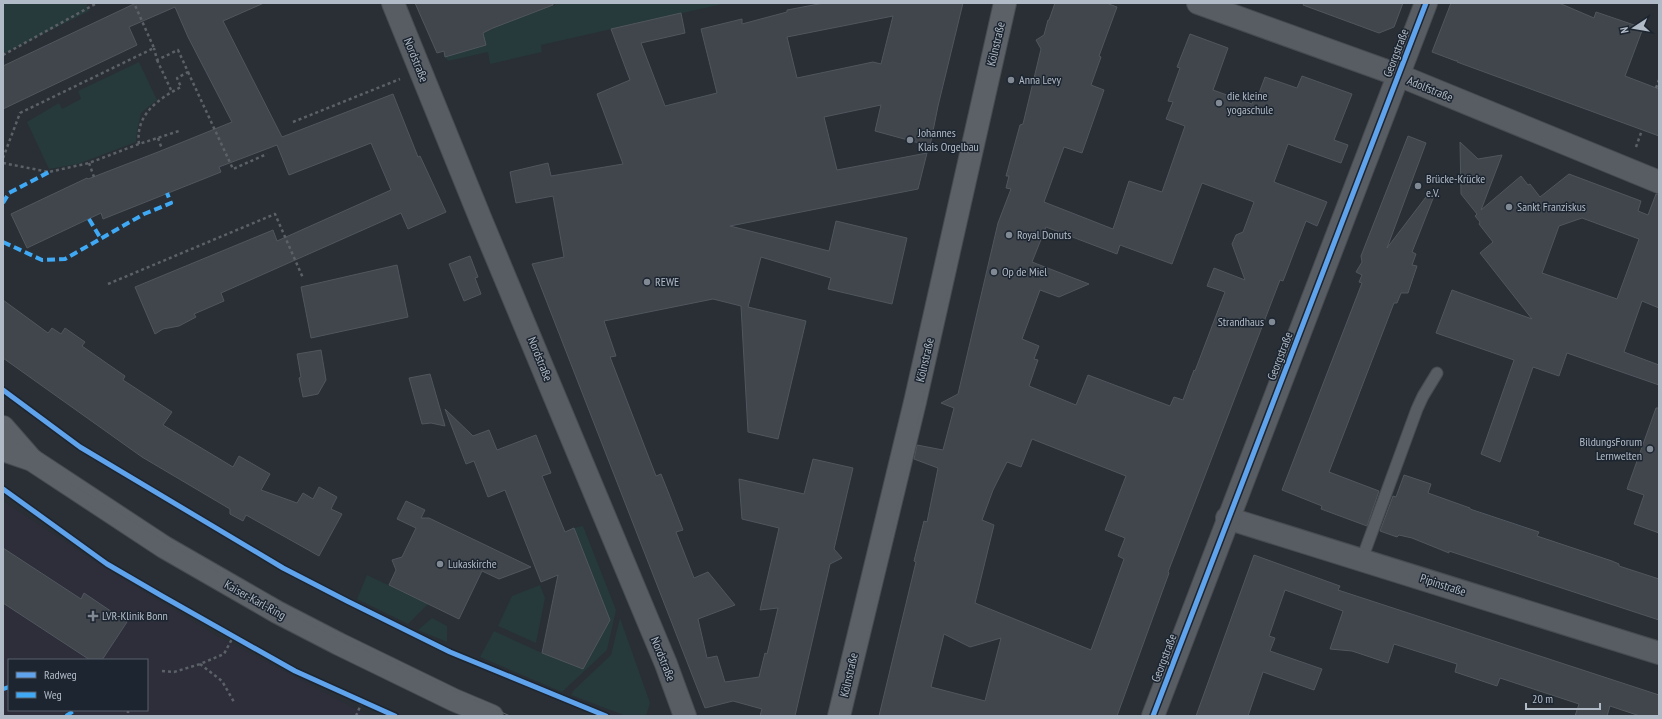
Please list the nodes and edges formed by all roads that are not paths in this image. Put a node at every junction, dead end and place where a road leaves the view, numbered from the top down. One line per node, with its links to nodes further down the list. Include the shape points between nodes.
1 (393, 3): 16 (street, Nordstraße, via 666,664)
2 (1005, 3): 17 (street, Kölnstraße, via 928,349)
3 (1198, 3): 5 (street, Adolfstraße)
4 (1426, 3): 5 (street, Georgstraße)
5 (1398, 75): 6 (street, Adolfstraße); 12 (street, Georgstraße)
6 (1659, 182)
7 (1437, 373): 13 (lane, via 1417,409)
8 (3, 427): 11 (street, Kaiser-Karl-Ring)
9 (3, 439): 11 (lane)
10 (3, 450): 11 (street, Kaiser-Karl-Ring)
11 (32, 460): 15 (street, Kaiser-Karl-Ring, via 164,547 277,612 454,700)
12 (1227, 518): 13 (street, Pipinstraße); 18 (street, Georgstraße)
13 (1362, 559): 14 (street, Pipinstraße)
14 (1659, 653)
15 (492, 716)
16 (685, 716)
17 (839, 716)
18 (1153, 716)

